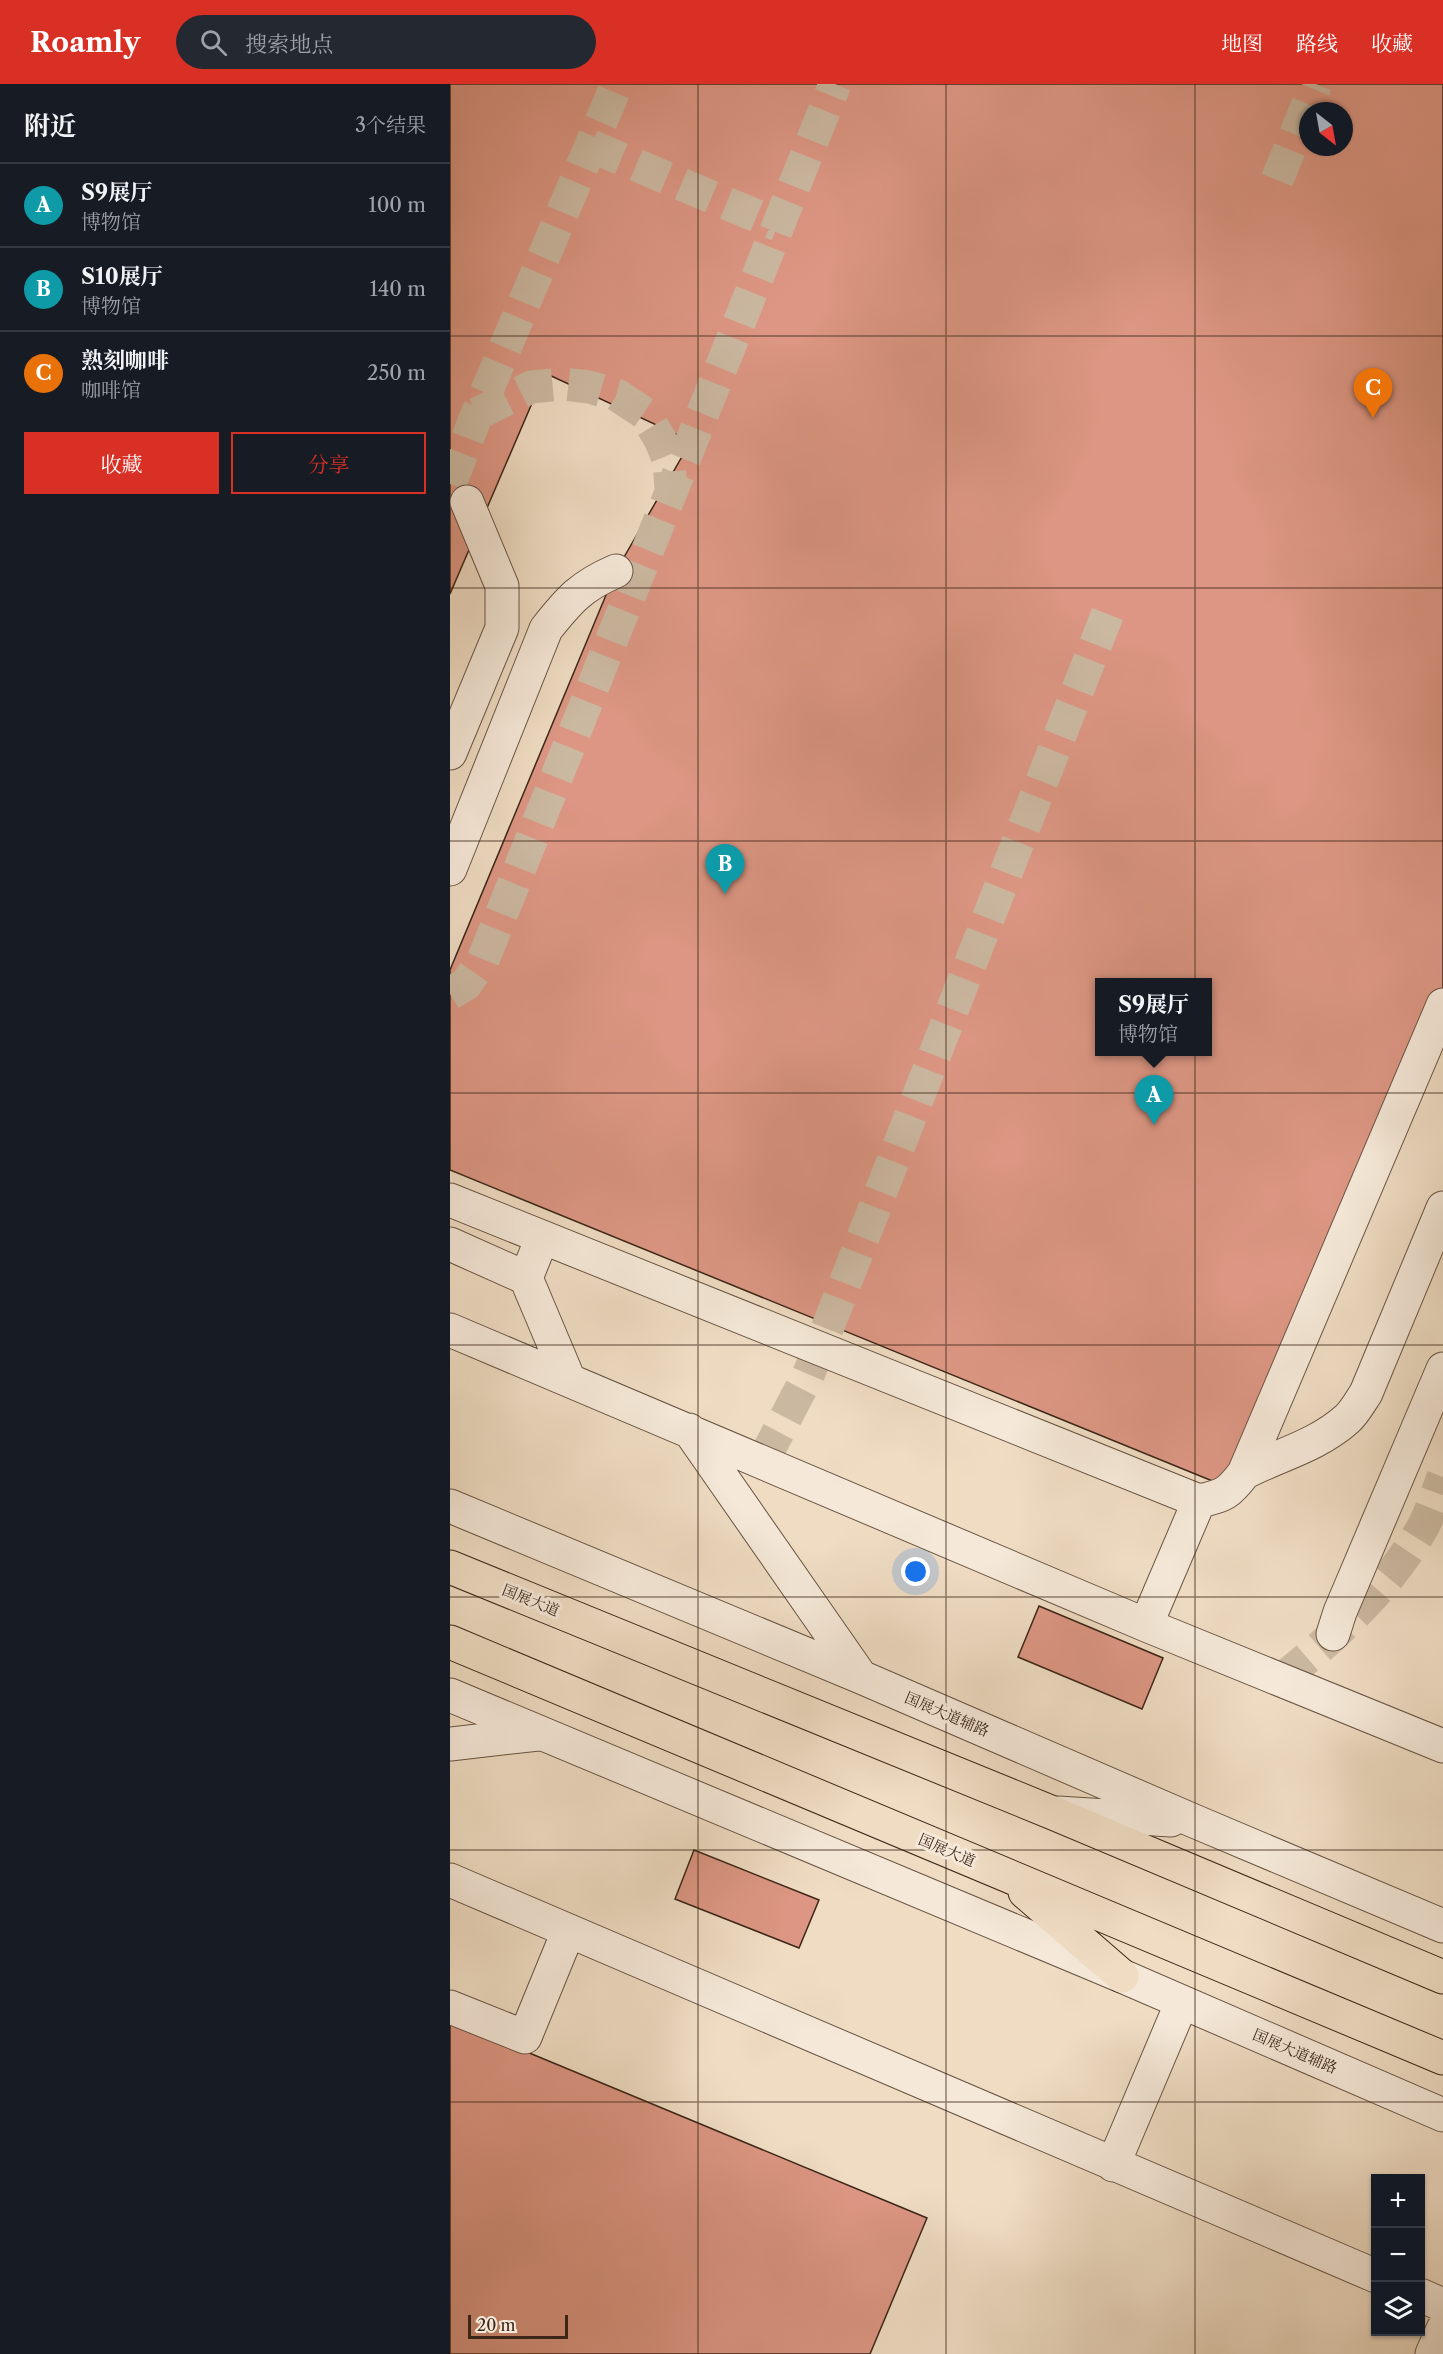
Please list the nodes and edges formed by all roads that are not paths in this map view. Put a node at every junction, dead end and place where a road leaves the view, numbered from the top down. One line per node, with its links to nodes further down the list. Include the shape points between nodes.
1 (467, 502): 3 (street, via 502,586 502,628)
2 (616, 571): 4 (street, via 572,597 546,629)
3 (450, 753)
4 (450, 869)
5 (1443, 1005): 15 (street)
6 (450, 1200): 8 (street)
7 (1443, 1208): 15 (street, via 1366,1393 1348,1418 1298,1450)
8 (542, 1238): 10 (street); 16 (street)
9 (450, 1244): 10 (street)
10 (526, 1278): 13 (street)
11 (450, 1330): 13 (street)
12 (1443, 1369): 20 (street)
13 (569, 1380): 14 (street)
14 (689, 1429): 19 (street); 22 (street)
15 (1244, 1473): 16 (street, via 1232,1490)
16 (1199, 1501): 19 (street)
17 (450, 1506): 22 (street, 国展大道辅路)
18 (450, 1567): 27 (main road, 国展大道)
19 (1146, 1625): 26 (street)
20 (1334, 1634)
21 (450, 1642): 29 (main road, 国展大道)
22 (861, 1677): 28 (street, 国展大道辅路)
23 (450, 1695): 24 (street, 国展大道辅路)
24 (542, 1733): 25 (street); 33 (street, 国展大道辅路)
25 (450, 1744)
26 (1443, 1746)
27 (1053, 1813): 28 (street); 34 (main road, 国展大道)
28 (1194, 1821): 31 (street, 国展大道辅路)
29 (1004, 1873): 33 (main road); 37 (main road, 国展大道)
30 (450, 1880): 32 (street)
31 (1443, 1926)
32 (568, 1932): 36 (street, via 525,2037); 39 (street)
33 (1122, 1976): 35 (street, 国展大道辅路)
34 (1443, 1977)
35 (1182, 2002): 38 (street, 国展大道辅路); 39 (street)
36 (450, 2007)
37 (1443, 2058)
38 (1443, 2115)
39 (1113, 2164): 40 (street)
40 (1371, 2274)
41 (1425, 2297): 42 (street)
42 (1443, 2305)
43 (1443, 2329): 44 (street)
44 (1432, 2354)

